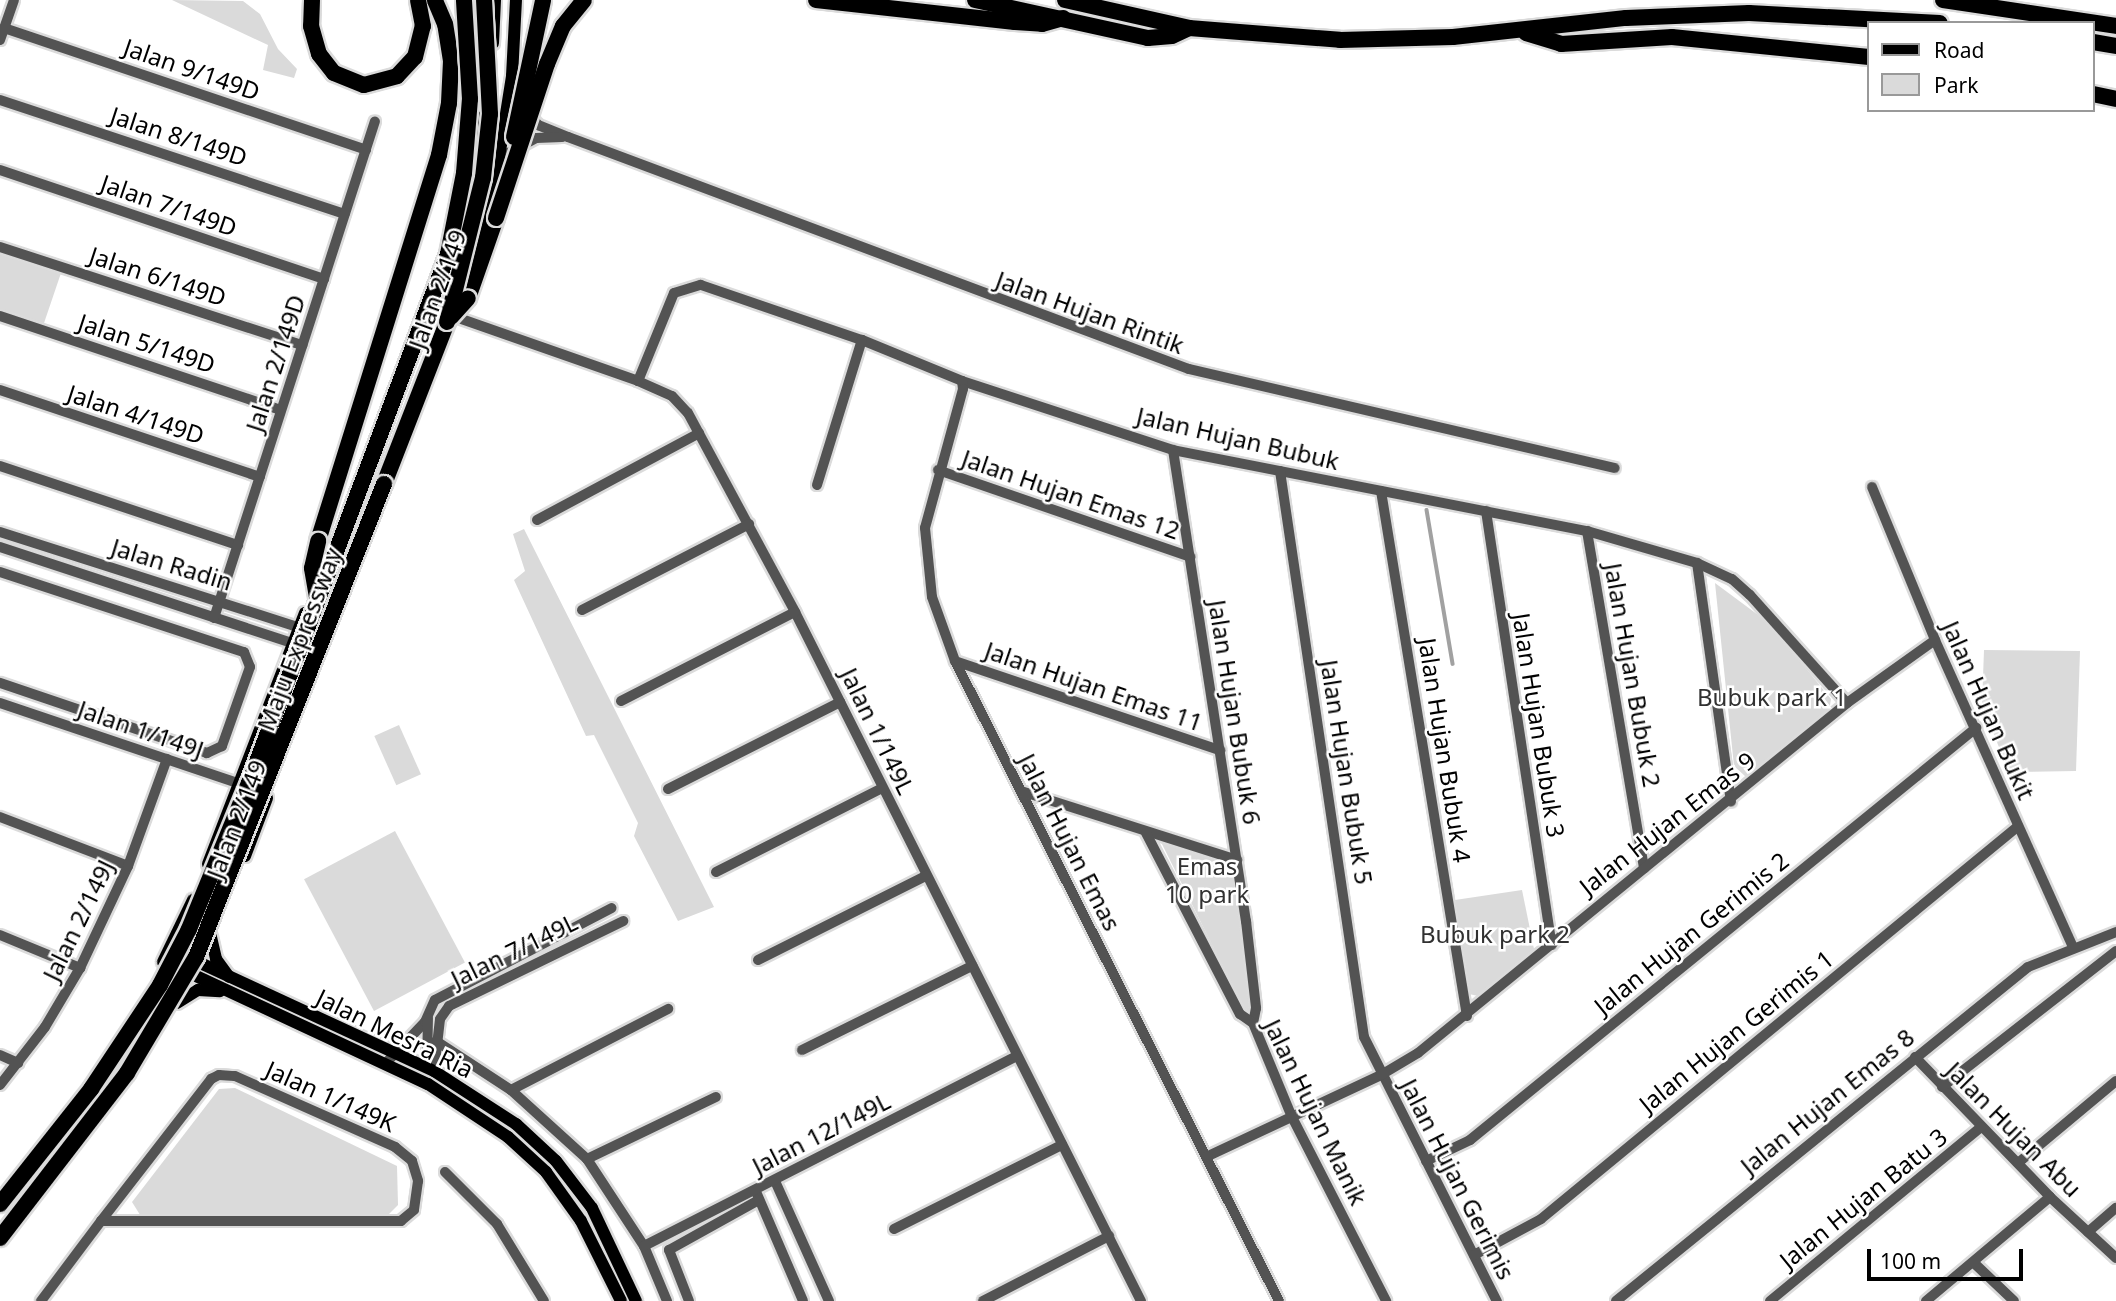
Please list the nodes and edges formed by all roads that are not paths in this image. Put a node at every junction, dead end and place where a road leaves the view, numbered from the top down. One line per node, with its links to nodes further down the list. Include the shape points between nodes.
1 (13, 0): 20 (street)
2 (312, 0): 3 (highway, via 311,26 319,54 334,73 364,85 397,76 415,57 423,26)
3 (418, 0)
4 (435, 0): 68 (highway, bridge, via 449,43 448,113 318,541 313,568)
5 (464, 0): 68 (highway, Maju Expressway, bridge, via 470,99 464,173 448,254)
6 (484, 0): 41 (highway, Maju Expressway, bridge, via 490,114 483,178)
7 (495, 0): 73 (main road, Jalan 2/149, via 489,82 459,224 426,318)
8 (516, 0): 27 (main road, Jalan 2/149)
9 (543, 0): 37 (highway, bridge)
10 (584, 0): 37 (highway, bridge, via 563,26 552,51)
11 (816, 0): 15 (highway, via 1042,24)
12 (975, 0): 15 (highway)
13 (1065, 0): 21 (highway)
14 (1943, 0): 17 (highway)
15 (1063, 18): 21 (highway, via 1148,38 1172,36)
16 (1902, 21): 22 (highway, via 1749,13 1626,18)
17 (2083, 21)
18 (2095, 23): 19 (highway)
19 (2116, 26)
20 (4, 28): 23 (street); 33 (street, Jalan 9/149D)
21 (1189, 28): 22 (highway, via 1340,40)
22 (1520, 31): 26 (highway, via 1561,44 1672,37)
23 (0, 40)
24 (2095, 42): 25 (highway)
25 (2116, 46)
26 (1868, 57)
27 (512, 76): 32 (street, Jalan Hujan Rintik, via 518,98 538,125); 34 (main road, Jalan 2/149)
28 (2095, 94): 29 (highway)
29 (2116, 99)
30 (0, 100): 36 (street, Jalan 8/149D)
31 (375, 121): 33 (street, Jalan 2/149D)
32 (568, 137): 34 (street, Jalan Hujan Rintik, via 536,138); 51 (street, Jalan Hujan Rintik, via 1189,369)
33 (366, 150): 36 (street, Jalan 2/149D)
34 (499, 158): 41 (main road, Jalan 2/149, via 493,195)
35 (0, 170): 39 (street, Jalan 7/149D)
36 (345, 214): 39 (street, Jalan 2/149D)
37 (496, 218): 41 (highway, bridge, via 468,298)
38 (0, 247): 43 (street, Jalan 6/149D)
39 (324, 279): 43 (street, Jalan 2/149D)
40 (0, 316): 47 (street, Jalan 5/149D)
41 (449, 318): 44 (street, Jalan 1/149L); 74 (main road, Jalan 2/149); 154 (highway, Maju Expressway, bridge, via 196,957 127,1073)
42 (862, 340): 44 (street, Jalan Hujan Bubuk, via 701,285 686,286 674,293); 45 (street, Jalan Hujan Bubuk); 55 (street)
43 (302, 345): 47 (street, Jalan 2/149D)
44 (638, 381): 48 (street, Jalan 1/149L, via 672,396)
45 (962, 381): 49 (street, Jalan Hujan Bubuk); 52 (street, Jalan Hujan Emas)
46 (0, 390): 54 (street, Jalan 4/149D)
47 (281, 410): 54 (street, Jalan 2/149D)
48 (699, 433): 59 (street); 60 (street, Jalan 1/149L)
49 (1173, 450): 53 (street, Jalan Hujan Bubuk); 65 (street, Jalan Hujan Bubuk 6)
50 (0, 466): 63 (street)
51 (1615, 468)
52 (938, 470): 65 (street, Jalan Hujan Emas 12); 78 (street, Jalan Hujan Emas, via 925,528 927,567 932,597)
53 (1280, 471): 57 (street, Jalan Hujan Bubuk); 130 (street, Jalan Hujan Bubuk 5, via 1364,1037)
54 (260, 477): 63 (street, Jalan 2/149D)
55 (817, 485)
56 (1872, 487): 75 (street, Jalan Hujan Bukit)
57 (1381, 491): 58 (street, Jalan Hujan Bubuk); 119 (street, Jalan Hujan Bubuk 4)
58 (1486, 511): 61 (street, Jalan Hujan Bubuk); 106 (street, Jalan Hujan Bubuk 3)
59 (537, 520)
60 (749, 524): 70 (street); 71 (street, Jalan 1/149L)
61 (1587, 531): 66 (street, Jalan Hujan Bubuk); 98 (street, Jalan Hujan Bubuk 2)
62 (0, 532): 69 (street, Jalan Radin)
63 (238, 545): 69 (street, Jalan 2/149D)
64 (0, 547): 72 (street, Jalan Radin)
65 (1190, 557): 85 (street, Jalan Hujan Bubuk 6)
66 (1697, 563): 83 (street, Jalan Hujan Bubuk, via 1732,579 1750,595); 92 (street)
67 (0, 572): 79 (street, via 244,652 250,667 222,746 206,753)
68 (317, 597): 148 (highway, Maju Expressway, bridge, via 213,872 160,985 91,1089)
69 (220, 600): 72 (street, Jalan 2/149D); 73 (street, Jalan Radin)
70 (582, 610)
71 (796, 612): 80 (street); 81 (street, Jalan 1/149L)
72 (214, 618): 76 (street, Jalan Radin)
73 (299, 627): 74 (street, Jalan Radin); 76 (main road, Jalan 2/149)
74 (330, 639): 77 (main road, Jalan 2/149)
75 (1935, 640): 83 (street, Jalan Hujan Emas 9); 84 (street, Jalan Hujan Bukit)
76 (293, 643): 77 (street, Jalan Radin); 87 (main road, Jalan 2/149)
77 (323, 655): 91 (main road, Jalan 2/149)
78 (955, 661): 85 (street, Jalan Hujan Emas 11); 90 (street, Jalan Hujan Emas)
79 (0, 683)
80 (621, 701)
81 (841, 702): 88 (street, Jalan 1/149L); 89 (street)
82 (0, 703): 86 (street, Jalan 1/149J)
83 (1847, 703): 92 (street, Jalan Hujan Emas 9)
84 (1976, 728): 94 (street, Jalan Hujan Bukit); 141 (street, Jalan Hujan Gerimis 2, via 1470,1140)
85 (1220, 750): 96 (street, Jalan Hujan Bubuk 6)
86 (167, 759): 87 (street, Jalan 1/149J); 97 (street, Jalan 2/149J)
87 (239, 784): 91 (street, Jalan 1/149J); 108 (main road, Jalan 2/149)
88 (882, 788): 99 (street); 100 (street, Jalan 1/149L)
89 (668, 789)
90 (1021, 791): 95 (street); 139 (street, Jalan Hujan Emas)
91 (269, 794): 105 (main road, Jalan 2/149)
92 (1731, 802): 98 (street, Jalan Hujan Emas 9)
93 (0, 817): 97 (street)
94 (2017, 827): 107 (street, Jalan Hujan Bukit); 157 (street, Jalan Hujan Gerimis 1, via 1541,1219)
95 (1146, 834): 96 (street); 120 (street, Jalan Hujan Manik, via 1240,1014)
96 (1237, 860): 120 (street, Jalan Hujan Bubuk 6, via 1256,1008)
97 (128, 866): 113 (street, Jalan 2/149J)
98 (1643, 868): 106 (street, Jalan Hujan Emas 9)
99 (716, 872)
100 (926, 876): 110 (street); 112 (street, Jalan 1/149L)
101 (612, 908): 118 (street, via 443,994)
102 (623, 921): 121 (street, Jalan 7/149L, via 449,1006 440,1019)
103 (2116, 932): 107 (street, Jalan Hujan Emas 8)
104 (0, 935): 113 (street)
105 (211, 937): 114 (main road, Jalan 2/149); 115 (main road)
106 (1552, 945): 119 (street, Jalan Hujan Emas 9)
107 (2073, 947): 126 (street, Jalan Hujan Emas 8, via 2028,967)
108 (170, 949): 111 (main road, Jalan 2/149); 114 (main road, Jalan Mesra Ria)
109 (2116, 951): 133 (street)
110 (758, 960)
111 (163, 961): 114 (main road, Jalan Mesra Ria); 145 (main road, Jalan 2/149, via 127,1028)
112 (972, 966): 122 (street); 125 (street, Jalan 1/149L)
113 (80, 968): 127 (street, Jalan 2/149J)
114 (195, 969): 115 (main road, Jalan Mesra Ria); 116 (main road, Jalan 2/149)
115 (230, 987): 116 (main road, via 198,990); 123 (main road, Jalan Mesra Ria); 128 (main road, Jalan Mesra Ria)
116 (177, 1003): 155 (main road, Jalan 2/149, via 127,1083)
117 (668, 1009): 134 (street)
118 (428, 1015): 123 (street); 129 (street)
119 (1467, 1016): 130 (street, Jalan Hujan Emas 9)
120 (1253, 1023): 136 (street, Jalan Hujan Manik)
121 (436, 1041): 129 (street, Jalan 7/149L); 134 (street)
122 (802, 1050)
123 (393, 1052): 128 (street); 129 (main road, Jalan Mesra Ria)
124 (0, 1055): 127 (street)
125 (1017, 1056): 138 (street, Jalan 1/149L); 144 (street, Jalan 12/149L)
126 (1915, 1057): 133 (street, Jalan Hujan Abu); 173 (street, Jalan Hujan Emas 8)
127 (18, 1063): 132 (street, Jalan 2/149J)
128 (385, 1064): 162 (main road, Jalan Mesra Ria, via 462,1104 546,1172 601,1255)
129 (430, 1069): 163 (main road, Jalan Mesra Ria, via 516,1124 556,1161 592,1208)
130 (1381, 1076): 136 (street, Jalan Hujan Emas 9); 141 (street, Jalan Hujan Gerimis)
131 (2116, 1081): 142 (street)
132 (0, 1085)
133 (1942, 1087): 137 (street, Jalan Hujan Abu)
134 (511, 1090): 140 (street)
135 (716, 1097): 140 (street)
136 (1292, 1117): 139 (street, Jalan Hujan Emas 9); 171 (street, Jalan Hujan Manik)
137 (1982, 1127): 142 (street, Jalan Hujan Abu); 174 (street, Jalan Hujan Batu 3)
138 (1062, 1145): 151 (street); 153 (street, Jalan 1/149L)
139 (1206, 1157): 170 (street, Jalan Hujan Emas)
140 (587, 1159): 156 (street)
141 (1426, 1161): 157 (street, Jalan Hujan Gerimis)
142 (2018, 1163): 147 (street, Jalan Hujan Abu)
143 (445, 1172): 161 (street, via 497,1224)
144 (775, 1181): 146 (street, Jalan 12/149L); 167 (street)
145 (0, 1194)
146 (757, 1196): 156 (street, Jalan 12/149L); 165 (street, via 669,1250); 166 (street)
147 (2050, 1197): 152 (street, Jalan Hujan Abu); 159 (street)
148 (0, 1204)
149 (2116, 1208): 152 (street)
150 (101, 1222): 150 (street, Jalan 1/149K, via 211,1079 219,1075 235,1076 395,1147 412,1161 418,1181 414,1210 401,1221); 160 (street, Jalan 1/149K)
151 (894, 1228)
152 (2088, 1232): 158 (street, Jalan Hujan Abu)
153 (1109, 1236): 168 (street); 169 (street, Jalan 1/149L)
154 (0, 1237)
155 (0, 1245)
156 (644, 1246): 164 (street)
157 (1474, 1255): 172 (street, Jalan Hujan Gerimis)
158 (2116, 1258)
159 (1974, 1263): 175 (street); 176 (street)
160 (41, 1301)
161 (544, 1301)
162 (621, 1301)
163 (636, 1301)
164 (667, 1301)
165 (689, 1301)
166 (803, 1301)
167 (829, 1301)
168 (983, 1301)
169 (1141, 1301)
170 (1279, 1301)
171 (1385, 1301)
172 (1497, 1301)
173 (1616, 1301)
174 (1770, 1301)
175 (1926, 1301)
176 (2014, 1301)

